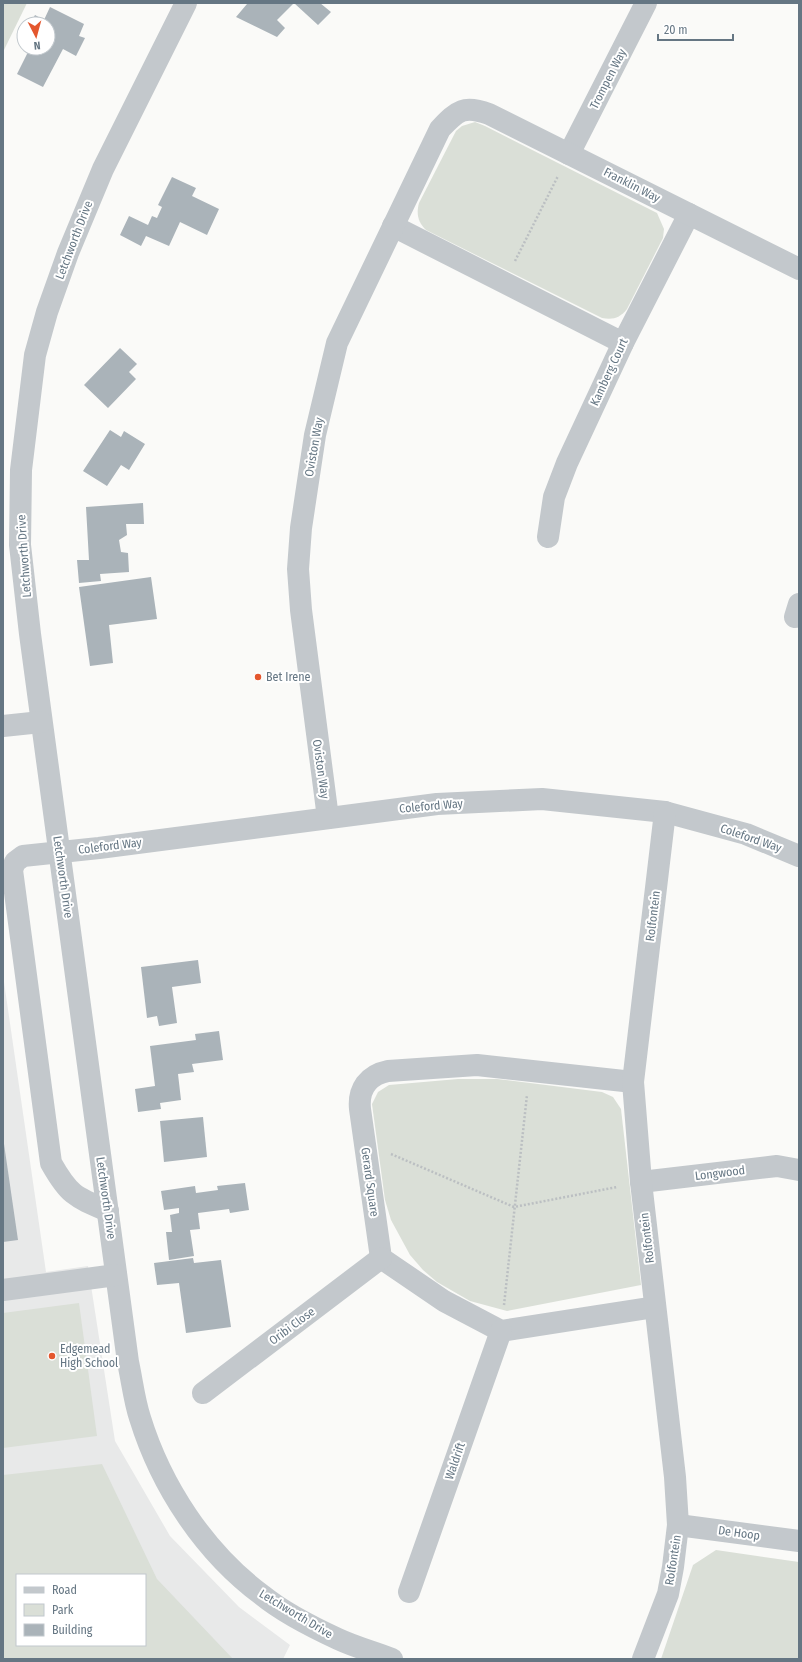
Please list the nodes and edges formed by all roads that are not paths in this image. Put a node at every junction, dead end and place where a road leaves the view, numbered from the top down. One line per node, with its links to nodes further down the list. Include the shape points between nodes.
1 (186, 3): 9 (street, Letchworth Drive, via 102,169 68,253 35,355)
2 (646, 3): 4 (street, Trompen Way)
3 (462, 110): 4 (street, Franklin Way, via 474,109 490,114); 6 (street, Oviston Way, via 440,129)
4 (569, 154): 5 (street, Franklin Way)
5 (689, 214): 7 (street, Franklin Way); 8 (street, Kamberg Court)
6 (393, 226): 8 (street); 14 (street, Oviston Way, via 337,343 316,435 301,528 298,569 301,610)
7 (799, 269)
8 (623, 343): 10 (street, Kamberg Court, via 554,497)
9 (12, 470): 11 (street, Letchworth Drive)
10 (548, 537)
11 (41, 722): 12 (street); 15 (street, Letchworth Drive)
12 (3, 726)
13 (665, 812): 14 (street, Coleford Way, via 542,799 437,804); 16 (street, Coleford Way, via 746,834); 17 (street, Rolfontein)
14 (328, 818): 15 (street, Coleford Way)
15 (59, 852): 20 (street, Letchworth Drive); 20 (street, Coleford Way, via 23,856 15,862 12,870 51,1163 76,1198)
16 (799, 856)
17 (633, 1082): 19 (street, Rolfontein); 21 (street, Gerard Square, via 477,1065 379,1073 365,1084 359,1100)
18 (799, 1170): 19 (street, Longwood, via 777,1166)
19 (641, 1182): 24 (street, Rolfontein)
20 (108, 1211): 22 (street, Letchworth Drive)
21 (381, 1258): 25 (street, via 444,1301); 26 (street, Oribi Close)
22 (116, 1275): 23 (street); 30 (street, Letchworth Drive, via 128,1362 139,1417 159,1466 192,1523 220,1556 262,1595 339,1640)
23 (3, 1290)
24 (655, 1307): 25 (street); 27 (street, Rolfontein, via 675,1477)
25 (501, 1331): 29 (street, Waldrift)
26 (204, 1393)
27 (678, 1525): 28 (street, De Hoop); 31 (street, Rolfontein, via 668,1594)
28 (799, 1541)
29 (409, 1592)
30 (392, 1659)
31 (643, 1659)

